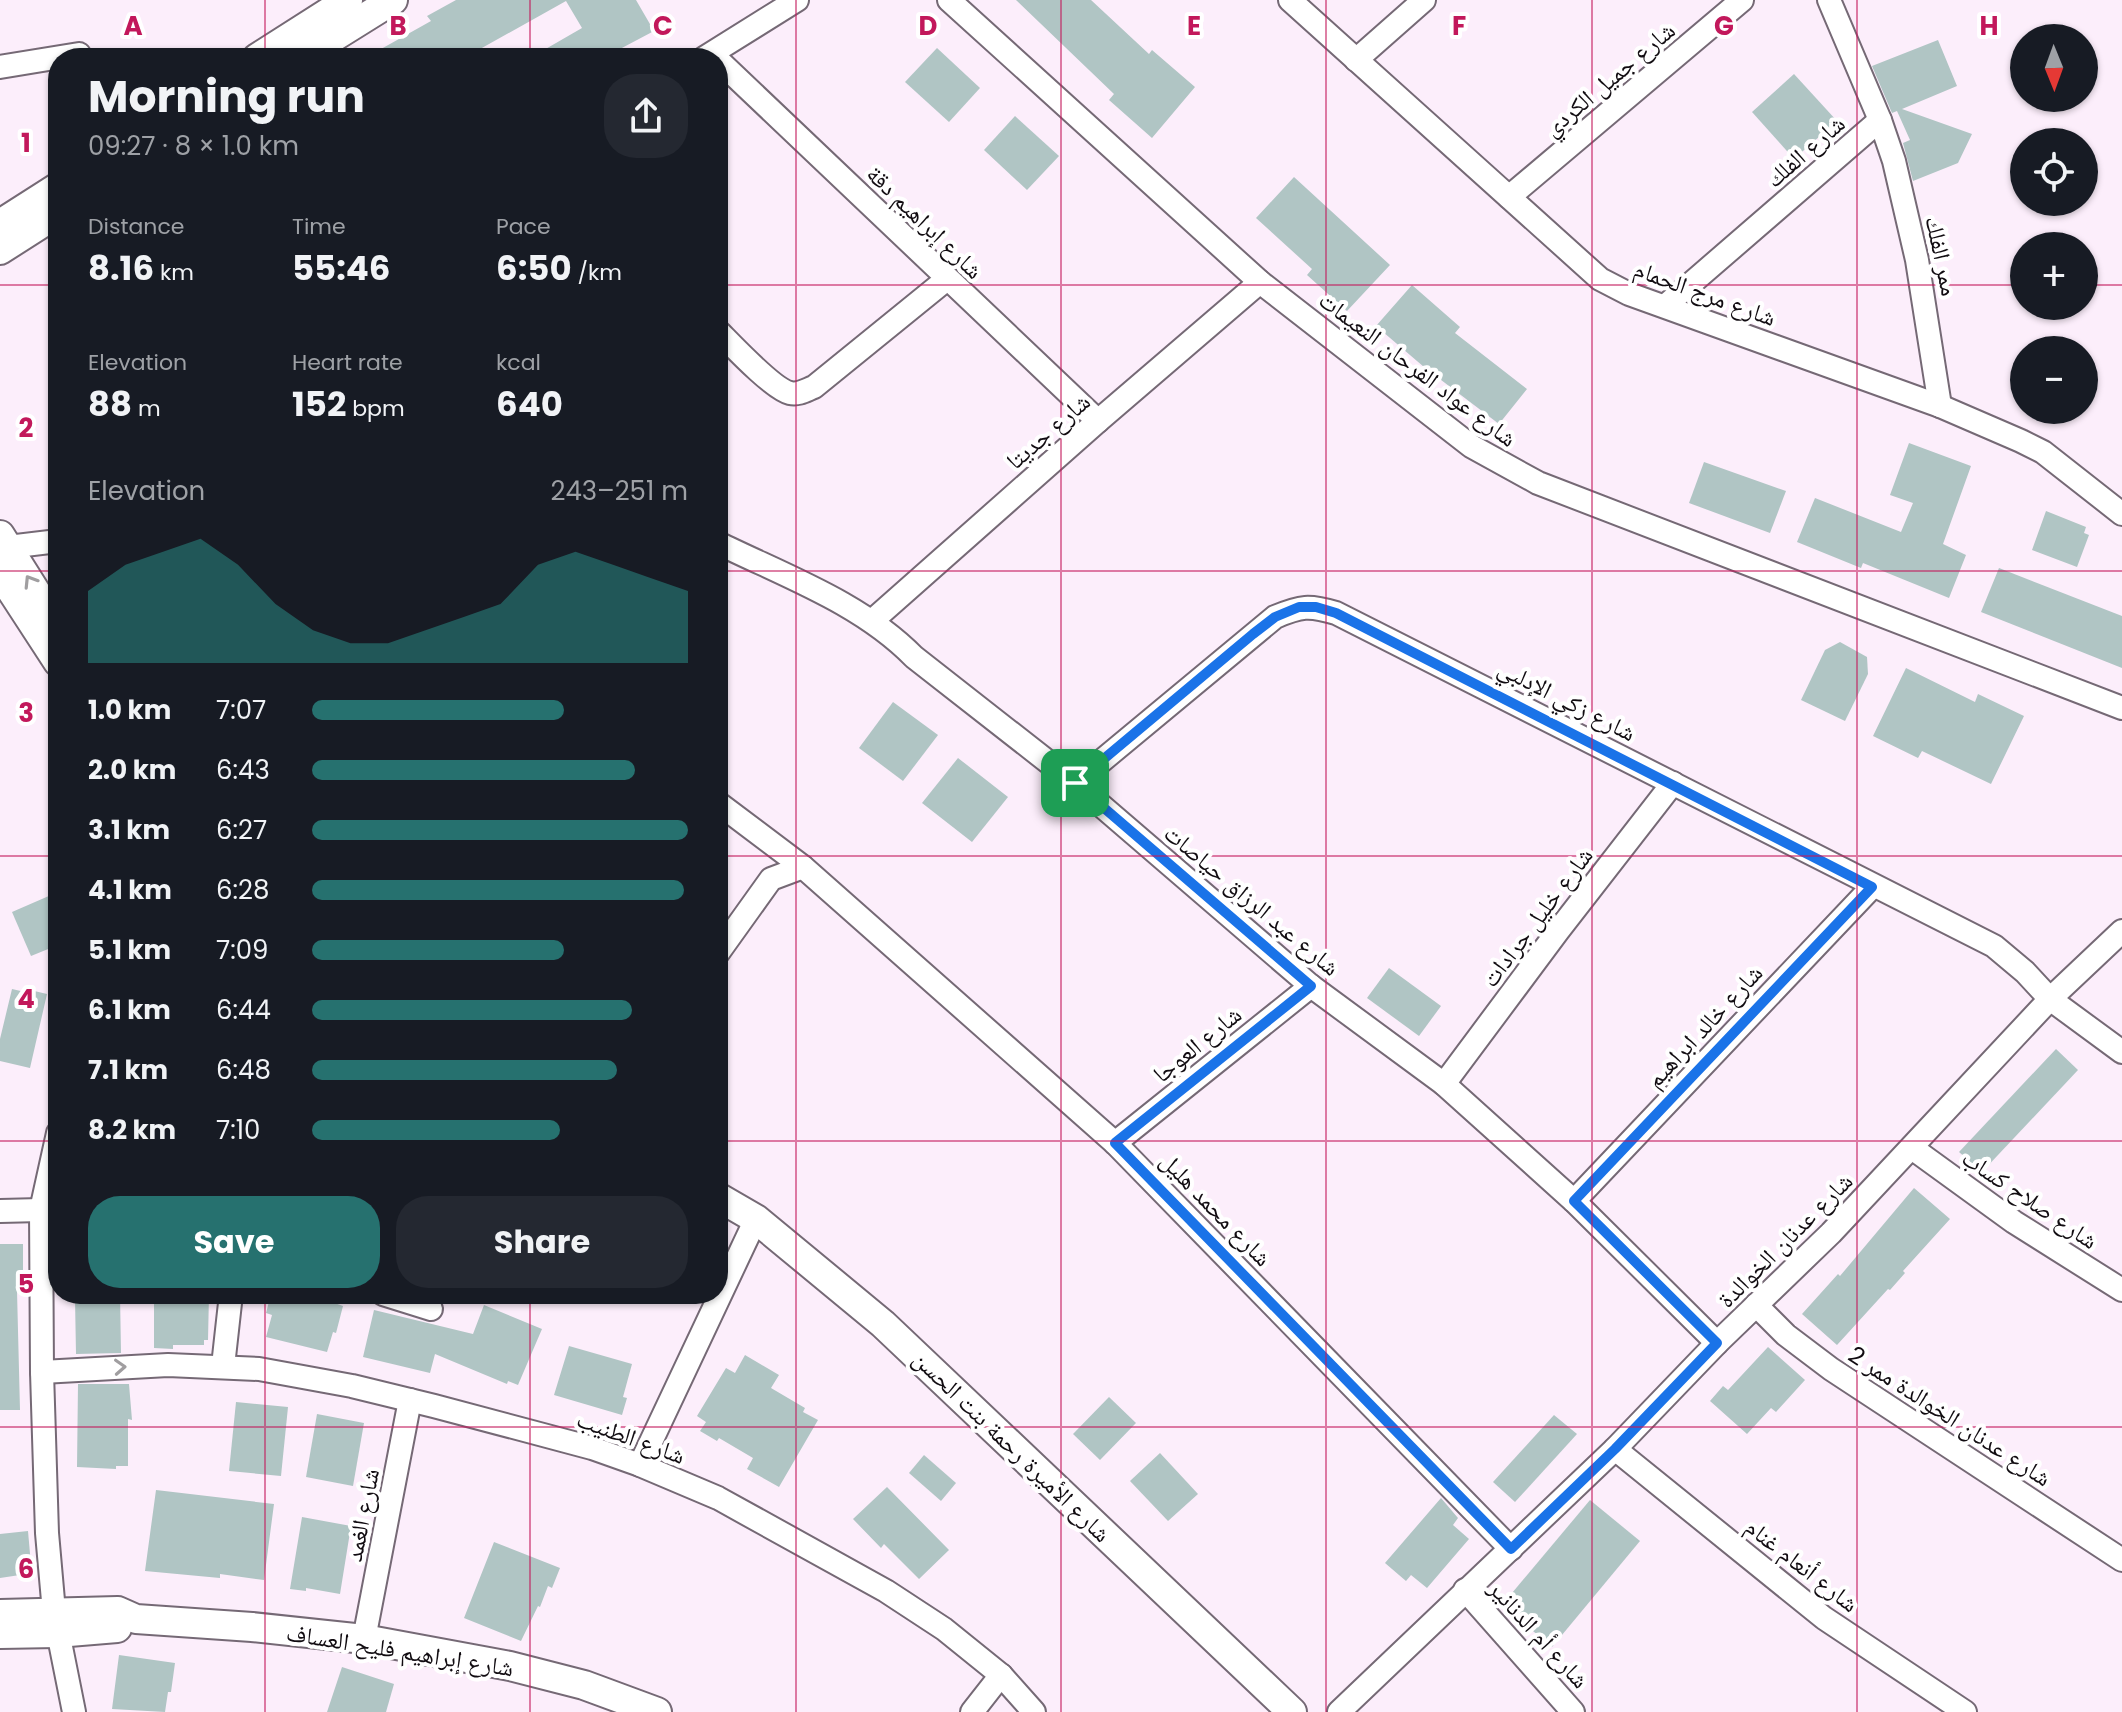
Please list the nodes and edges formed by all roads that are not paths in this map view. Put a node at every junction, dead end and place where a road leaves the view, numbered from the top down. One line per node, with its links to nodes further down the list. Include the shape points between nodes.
1 (393, 0): 8 (street)
2 (797, 0): 11 (street)
3 (949, 0): 23 (street, شارع عواد الفرحان النعيمات)
4 (1290, 0): 13 (street, شارع مرج الحمام)
5 (1424, 0): 13 (street)
6 (1742, 0): 17 (street, شارع جميل الكردي)
7 (1829, 0): 16 (street, شارع الفلك)
8 (335, 11): 9 (street); 10 (street)
9 (274, 48)
10 (307, 48)
11 (725, 48)
12 (48, 59): 14 (street)
13 (1356, 60): 17 (street, شارع مرج الحمام)
14 (0, 67)
15 (728, 72): 22 (street, شارع إبراهيم دقة)
16 (1880, 120): 24 (street, شارع الفلك); 26 (street, ممر الفلك, via 1917,260)
17 (1509, 197): 24 (street, شارع مرج الحمام, via 1600,279)
18 (48, 207): 20 (street)
19 (48, 211): 21 (street)
20 (0, 224)
21 (0, 250)
22 (947, 279): 25 (street, via 802,392 792,394 775,385); 27 (street, شارع إبراهيم دقة)
23 (1260, 282): 27 (street, شارع جديتا); 35 (street, شارع عواد الفرحان النعيمات, via 1410,401 1516,472)
24 (1665, 306): 26 (street, شارع مرج الحمام)
25 (728, 340)
26 (1940, 406): 28 (street, شارع مرج الحمام, via 2043,452)
27 (1098, 421): 33 (street, شارع جديتا)
28 (2122, 514)
29 (48, 543): 31 (street)
30 (728, 548): 33 (street, شارع عبد الرزاق حياصات)
31 (3, 552): 32 (street, one-way to 31); 34 (street)
32 (48, 613)
33 (872, 621): 36 (street, شارع عبد الرزاق حياصات)
34 (48, 642)
35 (2122, 708)
36 (1075, 783): 37 (street, شارع زكي الإدلبي, via 1253,634 1299,607 1336,613); 43 (street, شارع عبد الرزاق حياصات)
37 (1673, 783): 40 (street, شارع زكي الإدلبي); 46 (street, شارع خليل جرادات)
38 (728, 811): 39 (street, شارع محمد هليل)
39 (803, 867): 42 (street, via 771,879); 47 (street, شارع محمد هليل)
40 (1872, 887): 44 (street, شارع زكي الإدلبي, via 1994,946); 50 (street, شارع خالد ابراهيم)
41 (2122, 931): 44 (street, شارع عدنان الخوالدة)
42 (728, 939)
43 (1311, 986): 46 (street, شارع عبد الرزاق حياصات); 47 (street, شارع العوجا)
44 (2050, 999): 45 (street, شارع زكي الإدلبي); 48 (street, شارع عدنان الخوالدة)
45 (2122, 1052)
46 (1444, 1084): 50 (street, شارع عبد الرزاق حياصات)
47 (1115, 1143): 68 (street, شارع محمد هليل)
48 (1912, 1148): 56 (street, شارع صلاح كساب, via 2014,1222); 60 (street, شارع عدنان الخوالدة)
49 (48, 1178): 52 (street)
50 (1574, 1201): 62 (street, شارع عبد الرزاق حياصات)
51 (728, 1203): 54 (street, شارع الأميرة رحمة بنت الحسن)
52 (41, 1210): 53 (street); 64 (street)
53 (0, 1211)
54 (756, 1219): 55 (street); 80 (street, شارع الأميرة رحمة بنت الحسن, via 883,1324)
55 (728, 1278)
56 (2122, 1290)
57 (230, 1304): 63 (street)
58 (415, 1304): 61 (street)
59 (716, 1304): 67 (street)
60 (1756, 1305): 62 (street, شارع عدنان الخوالدة); 69 (street, شارع عدنان الخوالدة ممر 2, via 1831,1369)
61 (431, 1309)
62 (1717, 1343): 66 (street, شارع عدنان الخوالدة)
63 (223, 1366): 64 (street, شارع الطنيب, one-way to 63); 65 (street, شارع الطنيب, via 301,1376)
64 (42, 1372): 72 (street)
65 (410, 1400): 67 (street, شارع الطنيب); 74 (street, شارع الغمد)
66 (1615, 1449): 68 (street, شارع عدنان الخوالدة); 83 (street, شارع أنعام غنام, via 1824,1618)
67 (640, 1465): 75 (street, شارع الطنيب, via 718,1498 886,1591)
68 (1511, 1549): 70 (street, شارع عدنان الخوالدة)
69 (2122, 1560)
70 (1465, 1590): 81 (street, شارع عدنان الخوالدة); 82 (street, شارع أم الدنانير)
71 (0, 1614): 72 (street, شارع إبراهيم فليح العساف)
72 (55, 1623): 73 (street, شارع إبراهيم فليح العساف); 74 (street, شارع إبراهيم فليح العساف, via 119,1627 136,1619); 76 (street)
73 (0, 1634)
74 (364, 1639): 77 (street, شارع إبراهيم فليح العساف, via 510,1666)
75 (1001, 1675): 78 (street); 79 (street, شارع الطنيب)
76 (74, 1712)
77 (657, 1712)
78 (972, 1712)
79 (1034, 1712)
80 (1292, 1712)
81 (1339, 1712)
82 (1573, 1712)
83 (1965, 1712)

